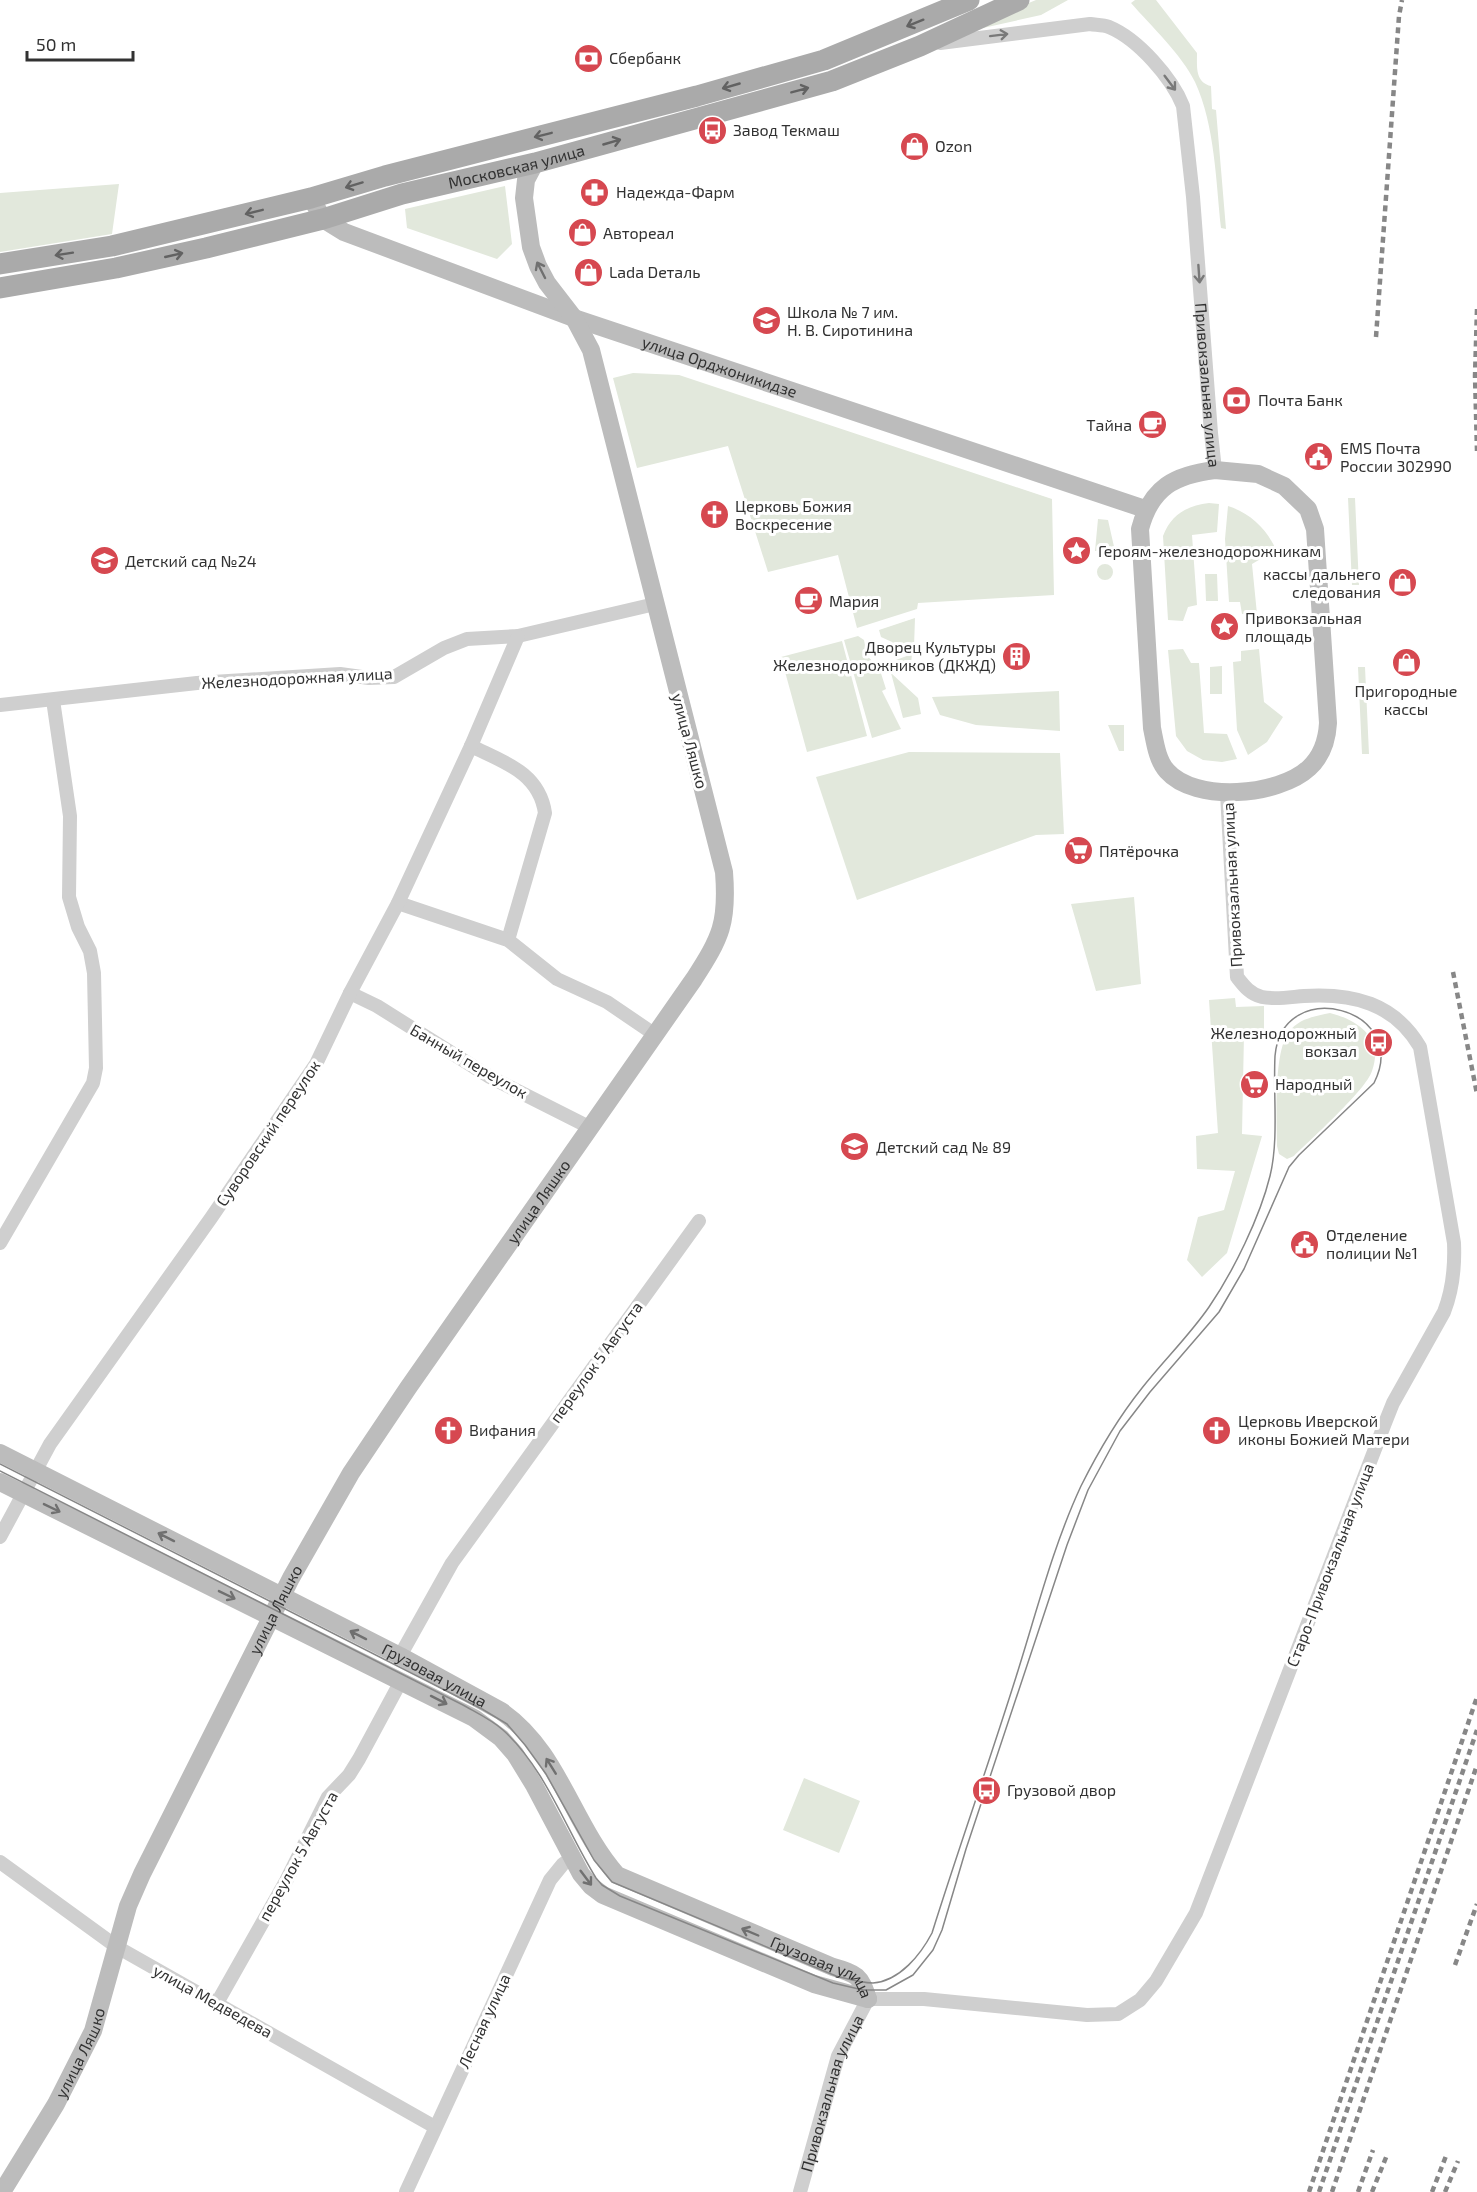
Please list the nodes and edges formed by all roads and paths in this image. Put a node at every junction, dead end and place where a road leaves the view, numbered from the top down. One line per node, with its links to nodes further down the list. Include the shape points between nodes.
1 (969, 0): 5 (main road, Московская улица, one-way to 5, via 824,60)
2 (1019, 0): 3 (main road, Московская улица)
3 (920, 46): 4 (main road, Московская улица, one-way to 3, via 831,81); 10 (street, Привокзальная улица, one-way to 10, via 1090,24 1109,27 1148,56 1178,93 1183,106 1193,197)
4 (535, 163): 6 (main road, Московская улица, via 402,194); 9 (street, улица Ляшко, one-way to 4, via 547,283 531,247 524,198 526,180)
5 (311, 198): 6 (street); 7 (main road, Московская улица, one-way to 7, via 112,246)
6 (323, 219): 8 (main road, Московская улица, one-way to 6, via 116,268); 9 (street, улица Орджоникидзе, via 344,232)
7 (0, 264)
8 (0, 288)
9 (574, 318): 11 (street, улица Орджоникидзе); 12 (street, улица Ляшко, via 591,350)
10 (1215, 470): 11 (street, Привокзальная улица, via 1190,473 1175,480 1159,491); 17 (street, via 1244,471 1264,477 1284,486 1308,509 1315,529 1328,723 1324,747 1308,769 1282,784)
11 (1145, 509): 17 (street, Привокзальная улица, via 1140,529 1152,728 1157,753 1166,770 1181,782)
12 (655, 604): 13 (street, Железнодорожная улица); 22 (street, улица Ляшко, via 724,872 726,900 724,920 708,957)
13 (518, 636): 14 (street, Железнодорожная улица, via 467,639 394,677 340,674 197,683); 16 (street, Суворовский переулок)
14 (53, 700): 15 (street, Железнодорожная улица); 25 (street, via 70,816 69,897 90,951 94,973 96,1068 93,1083)
15 (0, 705)
16 (471, 746): 18 (street, Суворовский переулок); 19 (street, via 520,771 543,800 545,813)
17 (1227, 792): 21 (street, Привокзальная улица, via 1237,977 1250,991)
18 (398, 903): 19 (street); 20 (street, Суворовский переулок)
19 (508, 940): 22 (street, via 557,979 607,1002)
20 (350, 993): 23 (street, Банный переулок, via 490,1077); 27 (street, Суворовский переулок, via 316,1064)
21 (1268, 998): 38 (street, Старо-Привокзальная улица, via 1346,996 1383,1009 1412,1033 1420,1047 1455,1262 1444,1312 1393,1403 1196,1912 1156,1981 1140,2000 1118,2014 1088,2015 924,1999)
22 (654, 1034): 23 (street, улица Ляшко)
23 (589, 1127): 31 (street, улица Ляшко, via 357,1463)
24 (699, 1221): 33 (street, переулок 5 Августа, via 452,1563)
25 (0, 1243)
26 (0, 1453): 27 (street, Грузовая улица)
27 (35, 1471): 29 (street, Суворовский переулок); 31 (street, Грузовая улица, one-way to 27)
28 (0, 1482): 29 (street, Грузовая улица)
29 (22, 1493): 30 (street, Суворовский переулок); 32 (street, Грузовая улица, one-way to 32)
30 (0, 1537)
31 (282, 1596): 32 (street, улица Ляшко); 33 (street, Грузовая улица, one-way to 31)
32 (272, 1617): 34 (street, Грузовая улица); 37 (street, улица Ляшко, via 141,1874)
33 (400, 1656): 38 (street, Грузовая улица, one-way to 33, via 863,1982 851,1972 617,1875 532,1738 487,1702)
34 (401, 1681): 35 (street, Грузовая улица, one-way to 35, via 474,1718 501,1738 534,1785); 39 (street, переулок 5 Августа, via 359,1760 328,1797)
35 (572, 1858): 38 (street, Грузовая улица, one-way to 38, via 591,1886 617,1903 814,1984); 40 (street, Лесная улица, via 550,1880)
36 (0, 1862): 37 (street, улица Медведева)
37 (117, 1947): 39 (street, улица Медведева); 41 (street, улица Ляшко, via 93,2031 56,2104)
38 (868, 1999): 43 (street, Привокзальная улица, via 838,2056)
39 (217, 2003): 40 (street, улица Медведева)
40 (435, 2127): 42 (street, Лесная улица)
41 (2, 2192)
42 (406, 2192)
43 (800, 2192)

